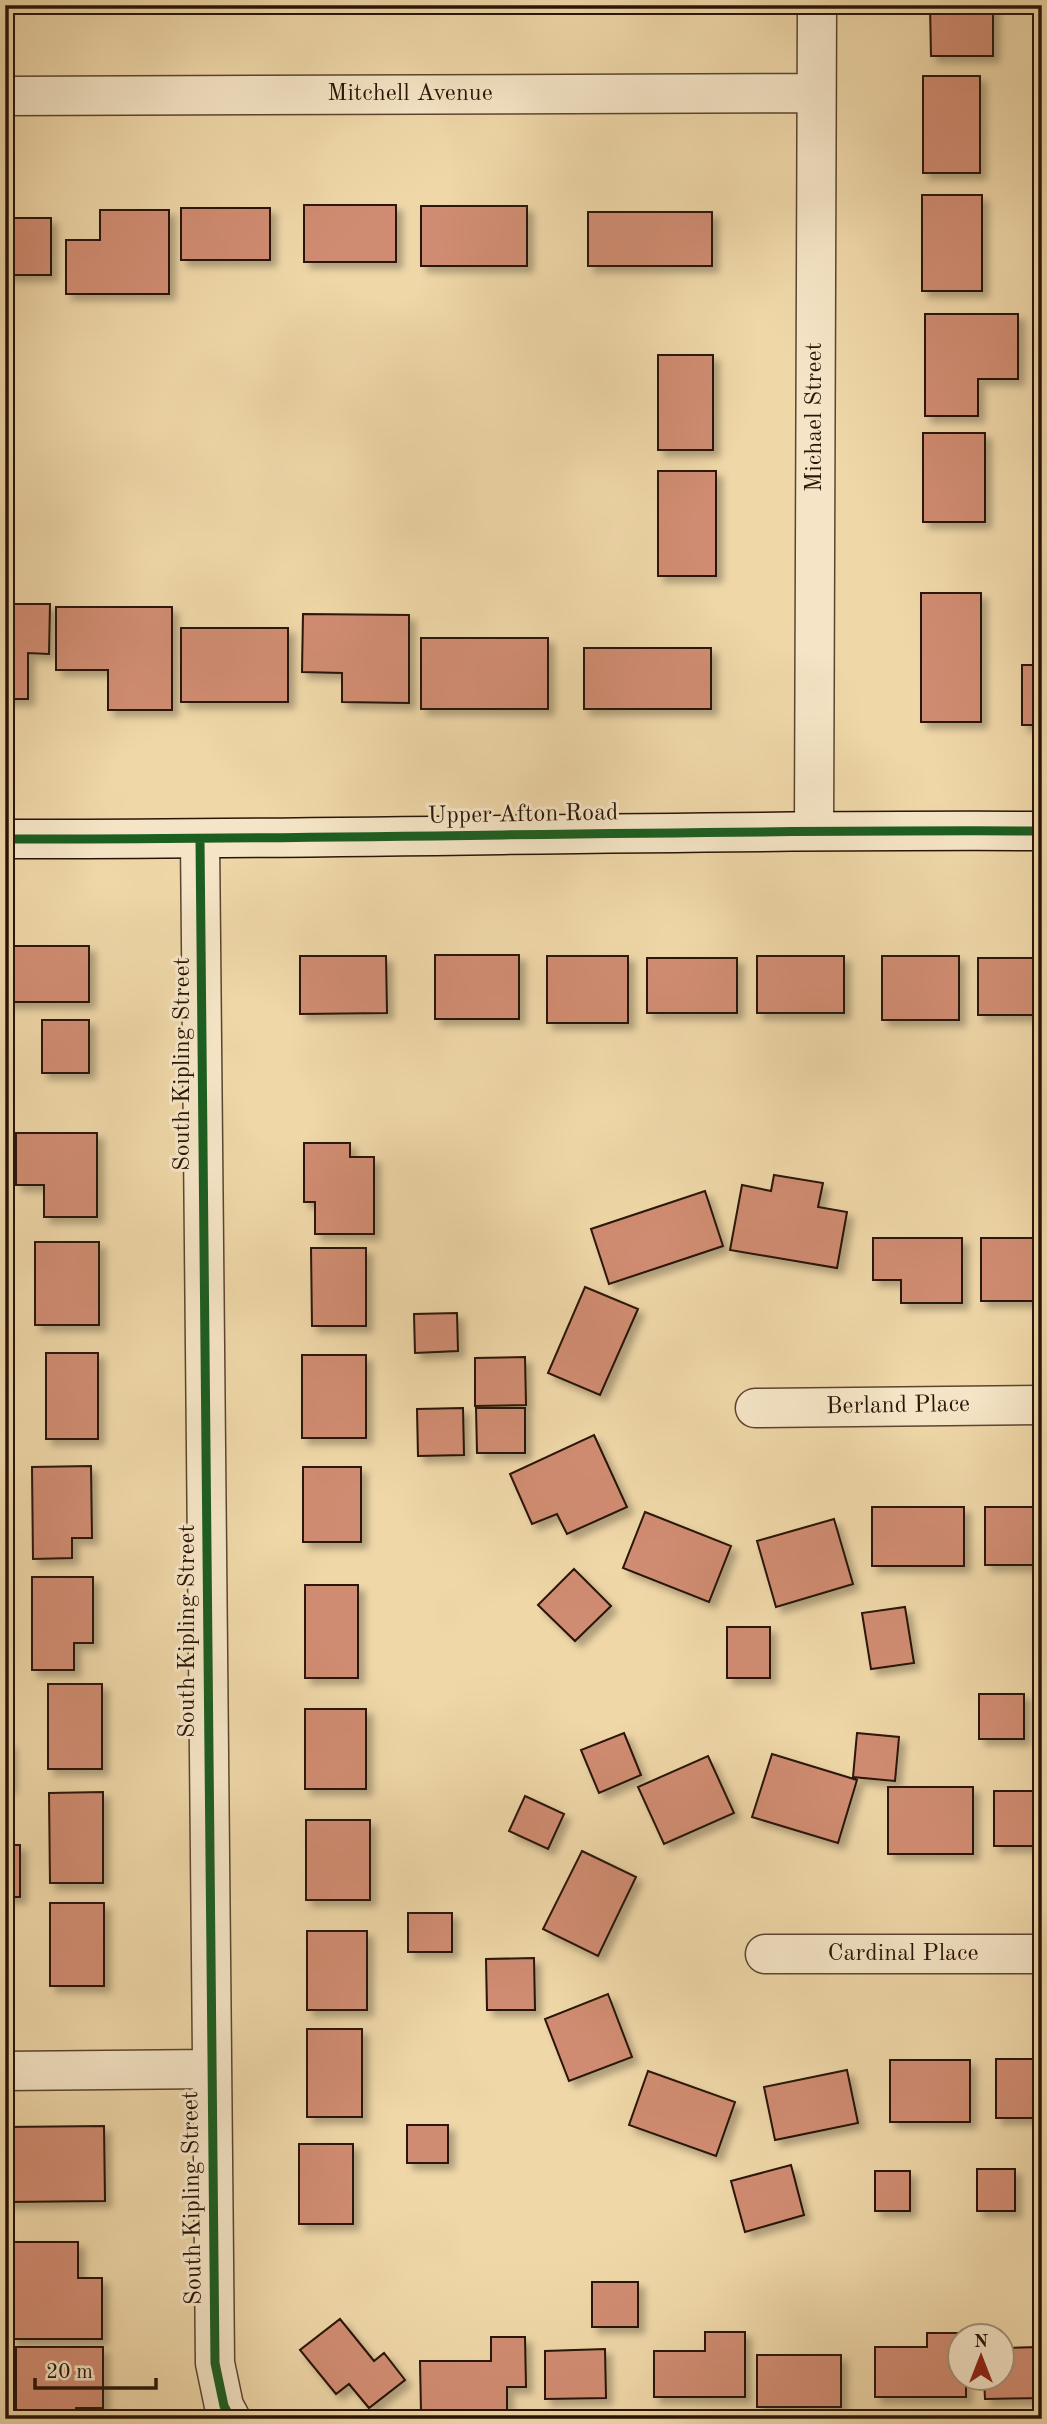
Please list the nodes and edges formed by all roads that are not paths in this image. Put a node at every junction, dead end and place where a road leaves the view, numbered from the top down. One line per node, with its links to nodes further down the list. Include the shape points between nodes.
1 (817, 5): 2 (street, Michael Street)
2 (815, 93): 3 (street, Mitchell Avenue); 4 (street, Michael Street)
3 (5, 96)
4 (814, 830): 5 (street, Upper Afton Road); 7 (street, Upper Afton Road)
5 (1042, 831)
6 (5, 839): 7 (street, Upper Afton Road)
7 (200, 840): 12 (street, South Kipling Street)
8 (1042, 1405): 9 (street, Berland Place)
9 (755, 1408)
10 (765, 1954): 11 (street, Cardinal Place)
11 (1042, 1954)
12 (210, 2069): 13 (street); 14 (street, South Kipling Street, via 215,2363)
13 (5, 2071)
14 (231, 2419)

